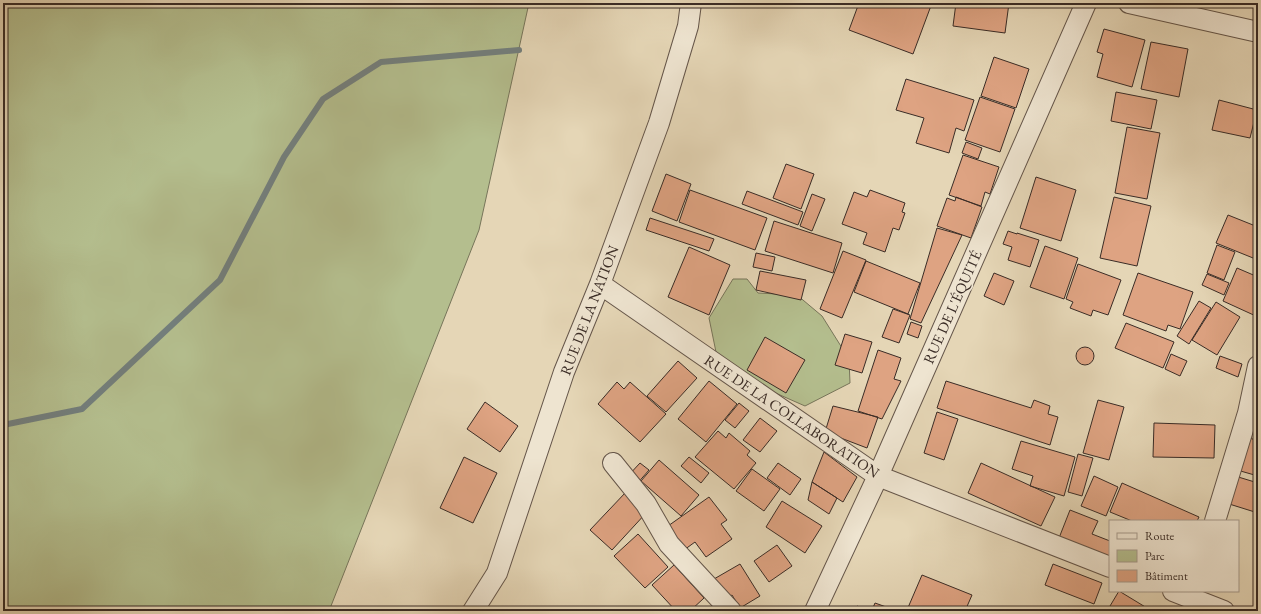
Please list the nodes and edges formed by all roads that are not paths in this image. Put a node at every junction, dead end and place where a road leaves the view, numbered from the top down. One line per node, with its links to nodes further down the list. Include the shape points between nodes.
1 (691, 3): 5 (street, RUE DE LA NATION, via 688,26 658,123)
2 (1086, 3): 9 (street, RUE DE L'ÉQUITÉ)
3 (1129, 3): 4 (street)
4 (1258, 32)
5 (600, 284): 9 (street, RUE DE LA COLLABORATION); 13 (street, RUE DE LA NATION, via 564,372 497,572)
6 (1258, 366): 7 (street)
7 (1253, 413): 10 (street)
8 (613, 463): 14 (street, via 646,504 669,544)
9 (878, 476): 11 (street, RUE DE LA COLLABORATION); 15 (street, RUE DE L'ÉQUITÉ)
10 (1215, 520)
11 (1109, 567)
12 (1186, 593): 16 (street)
13 (473, 611)
14 (731, 611)
15 (815, 611)
16 (1224, 611)

